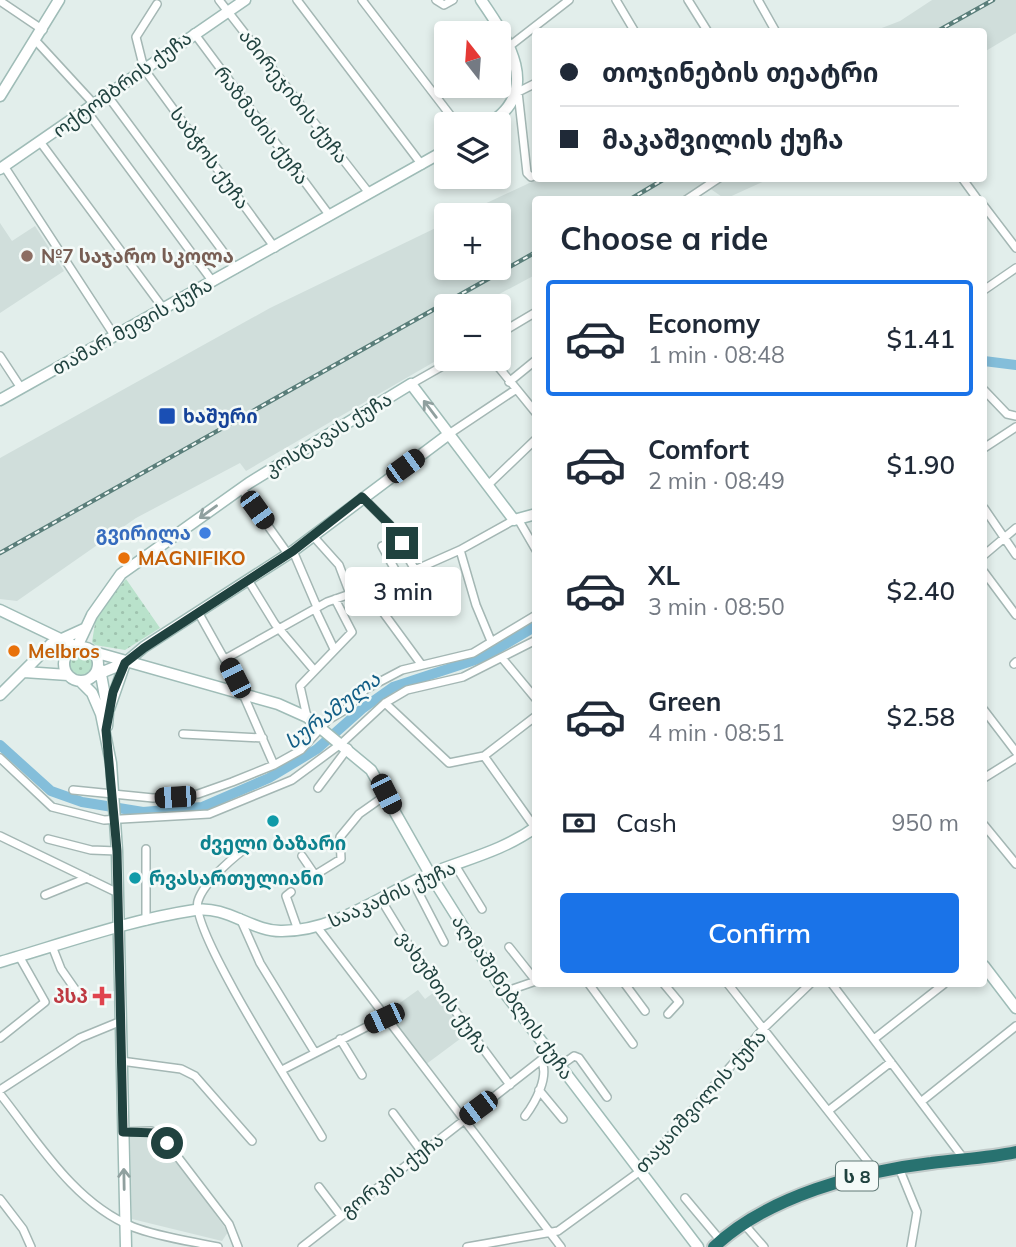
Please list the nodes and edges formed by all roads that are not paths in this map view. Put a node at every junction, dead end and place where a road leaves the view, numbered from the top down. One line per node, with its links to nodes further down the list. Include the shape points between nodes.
1 (59, 0): 22 (street)
2 (219, 0): 15 (street, ამირეჯიბის ქუჩა)
3 (245, 0): 15 (street, ოქტომბრის ქუჩა)
4 (297, 0): 36 (street)
5 (362, 0): 32 (street)
6 (436, 0): 7 (street, via 444,5)
7 (453, 0)
8 (481, 0): 16 (street)
9 (569, 0): 17 (street)
10 (616, 0): 18 (street)
11 (688, 0): 19 (street)
12 (758, 0): 20 (street)
13 (0, 1): 22 (street)
14 (157, 4): 26 (street, via 136,37)
15 (228, 10): 23 (street, ოქტომბრის ქუჩა); 40 (street, ამირეჯიბის ქუჩა)
16 (496, 21)
17 (533, 28)
18 (633, 28)
19 (706, 28)
20 (774, 28)
21 (532, 29): 25 (street)
22 (43, 30): 24 (street)
23 (193, 33): 26 (street, ოქტომბრის ქუჩა); 43 (street, რაზმაძის ქუჩა)
24 (36, 41): 30 (street); 31 (street)
25 (511, 45): 28 (street)
26 (144, 69): 29 (street, ოქტომბრის ქუჩა); 44 (street, საბჭოს ქუჩა)
27 (532, 85): 28 (street)
28 (518, 92): 33 (street); 38 (street, via 527,173)
29 (107, 95): 31 (street, ოქტომბრის ქუჩა); 47 (street)
30 (0, 96)
31 (90, 107): 34 (street, ოქტომბრის ქუჩა); 48 (street)
32 (448, 112)
33 (506, 112)
34 (41, 142): 37 (street, ოქტომბრის ქუჩა); 50 (street)
35 (434, 158): 36 (street, თამარ მეფის ქუჩა)
36 (422, 165): 40 (street, თამარ მეფის ქუჩა)
37 (2, 167): 53 (street)
38 (532, 176)
39 (713, 182): 41 (street)
40 (369, 193): 43 (street, თამარ მეფის ქუჩა)
41 (692, 196)
42 (987, 210): 45 (street)
43 (330, 216): 44 (street, თამარ მეფის ქუჩა)
44 (275, 248): 47 (street, თამარ მეფის ქუჩა)
45 (1016, 248)
46 (1016, 268): 49 (street)
47 (236, 270): 48 (street, თამარ მეფის ქუჩა)
48 (213, 282): 50 (street, თამარ მეფის ქუჩა)
49 (987, 288)
50 (163, 308): 53 (street, თამარ მეფის ქუჩა)
51 (532, 315): 52 (street)
52 (511, 327)
53 (114, 335): 60 (street, თამარ მეფის ქუჩა)
54 (0, 356): 60 (street)
55 (532, 363): 58 (street)
56 (434, 371): 59 (street, კოსტავას ქუჩა)
57 (500, 371): 58 (street)
58 (509, 383): 61 (street)
59 (411, 384): 67 (street, one-way to 59); 71 (street, კოსტავას ქუჩა)
60 (21, 388): 63 (street, თამარ მეფის ქუჩა)
61 (515, 390): 64 (street); 67 (street)
62 (987, 393): 65 (street, via 1007,414)
63 (0, 400)
64 (532, 409)
65 (1016, 416)
66 (1016, 427): 69 (street)
67 (449, 435): 70 (street); 72 (street)
68 (532, 443): 70 (street)
69 (987, 446)
70 (488, 485): 75 (street)
71 (241, 488): 83 (street); 97 (street, კოსტავას ქუჩა, one-way to 97, via 121,574)
72 (362, 497): 77 (street); 85 (street, via 390,525)
73 (987, 512): 78 (street)
74 (532, 515): 75 (street)
75 (516, 519): 79 (street); 81 (street)
76 (1016, 528): 78 (street)
77 (313, 536): 83 (street); 90 (street, via 339,565)
78 (1004, 537): 82 (street); 84 (street)
79 (532, 544)
80 (382, 546): 87 (street)
81 (460, 550): 85 (street); 100 (street)
82 (987, 552)
83 (290, 553): 88 (street); 92 (street)
84 (1016, 555)
85 (415, 570): 87 (street)
86 (987, 576): 95 (street)
87 (399, 577): 89 (street)
88 (248, 580): 94 (street); 98 (street)
89 (366, 589): 90 (street); 108 (street)
90 (350, 594): 91 (street)
91 (335, 599): 92 (street); 103 (street, via 352,632)
92 (316, 608): 98 (street); 103 (street)
93 (0, 610): 99 (street)
94 (198, 612): 106 (street); 107 (street)
95 (1016, 615)
96 (532, 617): 100 (street)
97 (84, 629): 99 (street); 102 (street, კოსტავას ქუჩა)
98 (280, 631): 106 (street); 109 (street)
99 (56, 641): 102 (street); 110 (street); 111 (street)
100 (491, 641): 108 (street, via 473,653)
101 (532, 642): 105 (street)
102 (77, 647): 104 (street); 110 (street, via 66,655)
103 (334, 649): 109 (street)
104 (94, 652): 107 (street); 112 (street)
105 (502, 658): 116 (street); 118 (street, via 463,677 407,690)
106 (225, 659): 113 (street)
107 (125, 663): 112 (street); 115 (street); 119 (street)
108 (421, 664): 123 (street, via 366,689)
109 (314, 670): 121 (street, via 300,688)
110 (66, 671): 111 (street); 114 (street)
111 (24, 672): 117 (street)
112 (98, 672): 114 (street); 119 (street)
113 (235, 678)
114 (80, 681): 124 (street, via 96,699)
115 (243, 693): 121 (street); 126 (street)
116 (532, 694)
117 (0, 695)
118 (385, 703): 127 (street); 129 (street, via 449,763)
119 (108, 713): 124 (street)
120 (987, 714): 128 (street)
121 (307, 718): 123 (street)
122 (532, 719): 129 (street)
123 (322, 729): 127 (street, აღმაშენებლის ქუჩა); 132 (street, via 302,750)
124 (106, 730): 136 (street)
125 (183, 734): 126 (street)
126 (263, 738): 132 (street)
127 (343, 744): 134 (street); 137 (street, აღმაშენებლის ქუჩა, via 371,769); 138 (street, via 292,780 209,814)
128 (1016, 752)
129 (484, 756): 139 (street)
130 (0, 758): 138 (street, via 52,807)
131 (1016, 758): 133 (street)
132 (274, 765): 136 (street, via 198,794 153,798)
133 (987, 776)
134 (318, 788)
135 (73, 790): 136 (street)
136 (113, 794): 138 (street)
137 (386, 794): 147 (street, via 359,814 340,837 342,856 330,867 316,875); 150 (street, აღმაშენებლის ქუჩა)
138 (114, 819): 146 (street)
139 (532, 824)
140 (987, 829): 149 (street)
141 (532, 830): 148 (street, სააკაძის ქუჩა, via 514,842)
142 (0, 836): 151 (street)
143 (48, 839): 146 (street)
144 (253, 843): 157 (street, via 224,867 198,901)
145 (146, 849): 160 (street)
146 (117, 851): 154 (street)
147 (302, 856)
148 (455, 864): 150 (street, სააკაძის ქუჩა); 158 (street)
149 (1016, 864)
150 (430, 874): 152 (street, სააკაძის ქუჩა); 180 (street, აღმაშენებლის ქუჩა)
151 (87, 878): 154 (street); 155 (street)
152 (413, 882): 156 (street, სააკაძის ქუჩა); 164 (street)
153 (291, 892): 163 (street, via 287,902)
154 (118, 893): 161 (street)
155 (45, 895)
156 (380, 898): 162 (street, სააკაძის ქუჩა); 200 (street, ვახუშთის ქუჩა, via 421,965)
157 (198, 909): 159 (street, სააკაძის ქუჩა); 160 (street, სააკაძის ქუჩა); 198 (street, via 219,962)
158 (482, 909)
159 (239, 917): 163 (street, სააკაძის ქუჩა, via 279,932); 193 (street, via 260,963)
160 (146, 922): 161 (street, სააკაძის ქუჩა)
161 (118, 927): 165 (street, სააკაძის ქუჩა); 186 (street)
162 (318, 928): 163 (street, სააკაძის ქუჩა); 185 (street)
163 (298, 930)
164 (444, 942)
165 (52, 946): 167 (street, სააკაძის ქუჩა); 179 (street, via 61,970)
166 (509, 947): 170 (street)
167 (19, 956): 168 (street, სააკაძის ქუჩა); 189 (street, via 45,1002)
168 (0, 962)
169 (987, 969): 181 (street)
170 (532, 976)
171 (532, 982): 180 (street)
172 (591, 987): 192 (street)
173 (627, 987): 183 (street)
174 (666, 987): 184 (street, via 679,1002)
175 (730, 987): 188 (street)
176 (807, 987): 188 (street, თაყაიშვილის ქუჩა)
177 (834, 987): 191 (street)
178 (940, 987): 191 (street)
179 (78, 992)
180 (504, 992): 194 (street, აღმაშენებლის ქუჩა)
181 (1012, 995): 182 (street)
182 (1016, 1008)
183 (645, 1011)
184 (668, 1014)
185 (384, 1018): 190 (street); 208 (street)
186 (119, 1022): 195 (street); 202 (street, via 80,1038)
187 (1016, 1026): 204 (street)
188 (763, 1029): 205 (street); 217 (street, თაყაიშვილის ქუჩა)
189 (0, 1038)
190 (340, 1039): 193 (street); 199 (street)
191 (874, 1039): 196 (street)
192 (633, 1044)
193 (314, 1051): 198 (street)
194 (546, 1057): 197 (street, აღმაშენებლის ქუჩა); 200 (street, გორკის ქუჩა); 201 (street)
195 (121, 1061): 210 (street); 212 (street, via 181,1069 195,1076)
196 (891, 1062): 204 (street); 205 (street)
197 (560, 1066): 203 (street, via 574,1056 579,1058); 217 (street, აღმაშენებლის ქუჩა)
198 (282, 1070): 211 (street)
199 (362, 1075)
200 (510, 1085): 208 (street, გორკის ქუჩა)
201 (539, 1090): 207 (street); 209 (street)
202 (0, 1092): 223 (street, via 73,1186)
203 (607, 1097)
204 (922, 1101): 215 (street)
205 (828, 1111): 218 (street)
206 (393, 1113): 213 (street)
207 (525, 1116)
208 (463, 1119): 213 (street, გორკის ქუჩა); 225 (street)
209 (563, 1119)
210 (123, 1132): 223 (street, one-way to 210); 230 (street, via 162,1135 229,1224)
211 (323, 1137)
212 (252, 1141)
213 (422, 1152): 222 (street, გორკის ქუჩა)
214 (1016, 1152): 215 (highway, ს 8)
215 (965, 1160): 216 (highway, ს 8)
216 (899, 1168): 218 (highway, ს 8); 236 (street, via 917,1212)
217 (639, 1172): 225 (street, თაყაიშვილის ქუჩა, via 558,1231); 234 (street, აღმაშენებლის ქუჩა)
218 (876, 1172): 224 (highway, ს 8, via 799,1197)
219 (320, 1187): 222 (street)
220 (685, 1198): 226 (street)
221 (0, 1199): 227 (street)
222 (341, 1216): 231 (street, გორკის ქუჩა)
223 (125, 1223): 228 (street); 229 (street)
224 (744, 1224): 226 (highway, ს 8); 235 (street)
225 (548, 1232): 232 (street, თაყაიშვილის ქუჩა); 233 (street)
226 (718, 1244)
227 (31, 1247)
228 (126, 1247)
229 (218, 1247)
230 (238, 1247)
231 (302, 1247)
232 (467, 1247)
233 (561, 1247)
234 (698, 1247)
235 (764, 1247)
236 (912, 1247)

